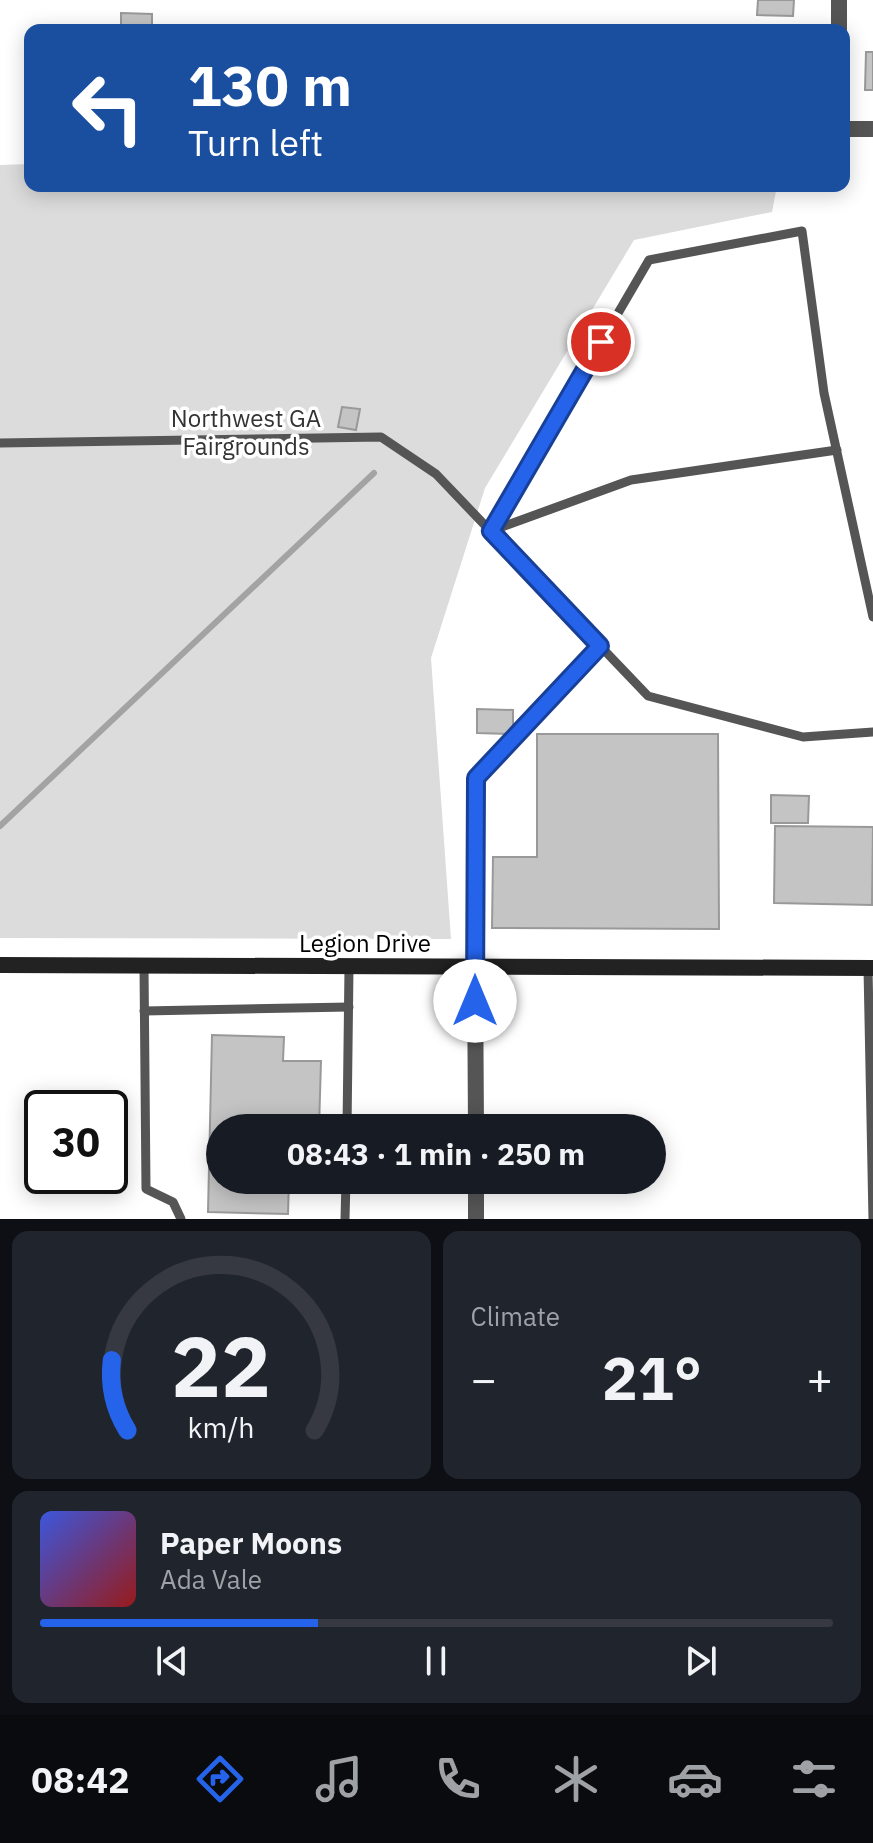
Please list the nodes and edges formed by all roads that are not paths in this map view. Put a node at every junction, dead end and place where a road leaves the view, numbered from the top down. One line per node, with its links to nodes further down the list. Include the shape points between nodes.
1 (839, 0): 2 (street)
2 (839, 24)
3 (850, 129): 4 (street)
4 (873, 129)
5 (0, 443): 7 (lane, via 381,437 436,474)
6 (837, 450): 7 (lane, via 631,480); 7 (lane, via 802,231 649,260); 8 (lane)
7 (491, 531): 9 (lane)
8 (873, 617)
9 (600, 646): 10 (lane, via 648,696 803,737); 15 (lane, via 476,778)
10 (873, 732)
11 (0, 965): 12 (street, Legion Drive)
12 (144, 966): 13 (street, Legion Drive); 17 (lane)
13 (349, 968): 15 (street, Legion Drive); 16 (lane)
14 (870, 968): 15 (street, Legion Drive); 25 (lane)
15 (475, 969): 19 (street)
16 (349, 1007): 17 (lane); 18 (lane)
17 (144, 1011): 22 (lane, via 146,1189 173,1202)
18 (347, 1114)
19 (476, 1114)
20 (346, 1194): 23 (lane)
21 (476, 1194): 24 (street)
22 (181, 1219)
23 (345, 1219)
24 (476, 1219)
25 (873, 1219)

